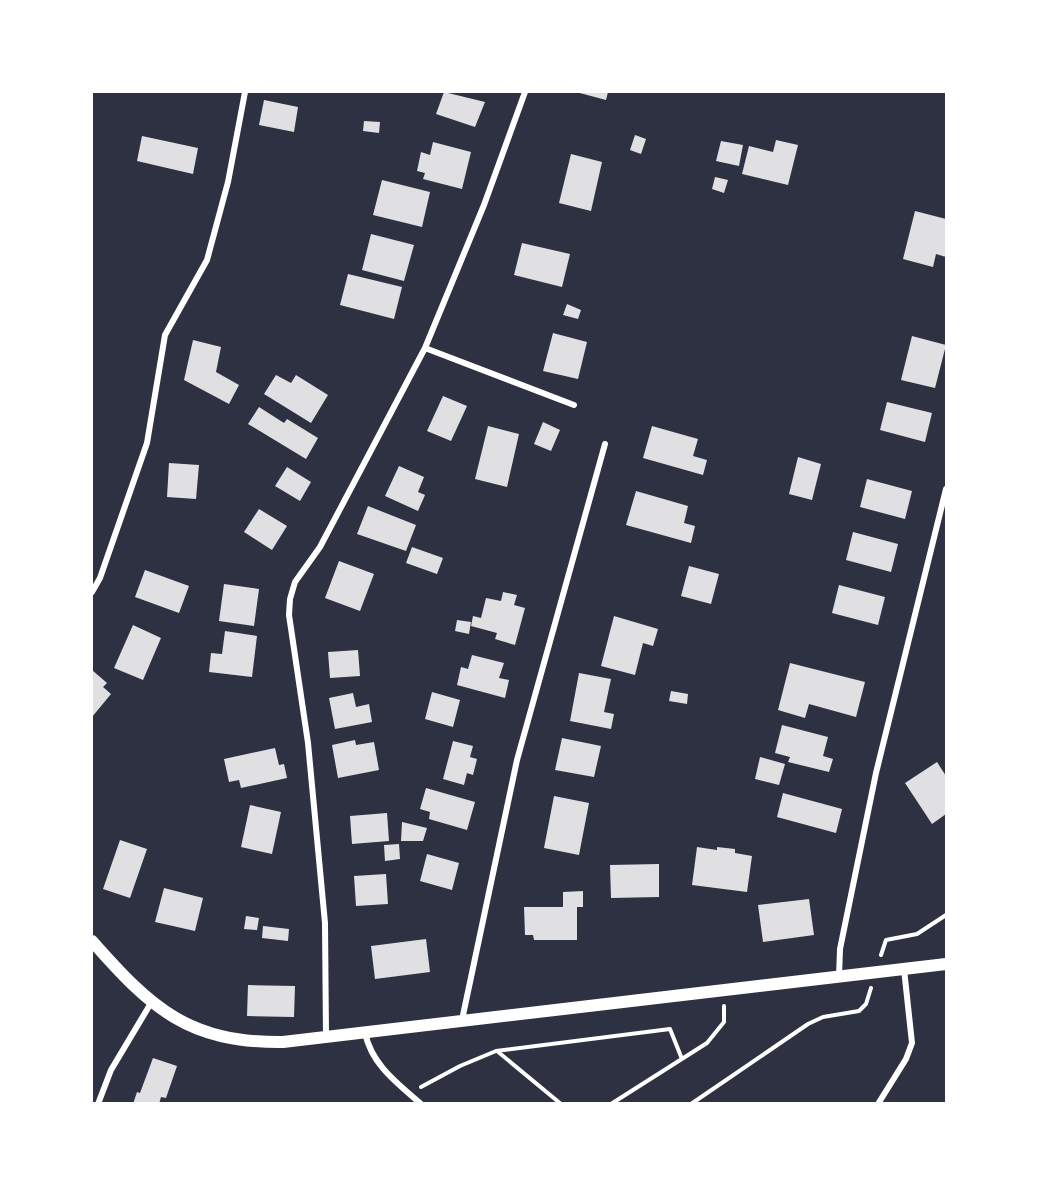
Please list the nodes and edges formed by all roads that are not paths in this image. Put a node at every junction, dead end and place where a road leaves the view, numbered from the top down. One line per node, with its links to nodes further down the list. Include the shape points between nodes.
1 (245, 92): 7 (street, via 228,182 207,260 165,335 147,443)
2 (525, 92): 3 (street, via 484,206)
3 (425, 348): 4 (street); 15 (street, via 320,547 295,582 290,598 325,923)
4 (574, 405)
5 (605, 444): 13 (street, via 517,760)
6 (946, 489): 11 (street, via 876,773 839,955)
7 (92, 592)
8 (92, 941): 12 (main road)
9 (946, 964): 10 (main road)
10 (904, 969): 11 (main road); 18 (street, via 912,1043)
11 (839, 977): 13 (main road)
12 (152, 1003): 15 (main road, via 189,1026 233,1039 284,1042); 16 (street, via 111,1070)
13 (462, 1020): 14 (main road)
14 (365, 1032): 15 (main road); 17 (street, via 382,1068)
15 (326, 1037)
16 (98, 1104)
17 (421, 1104)
18 (878, 1104)

